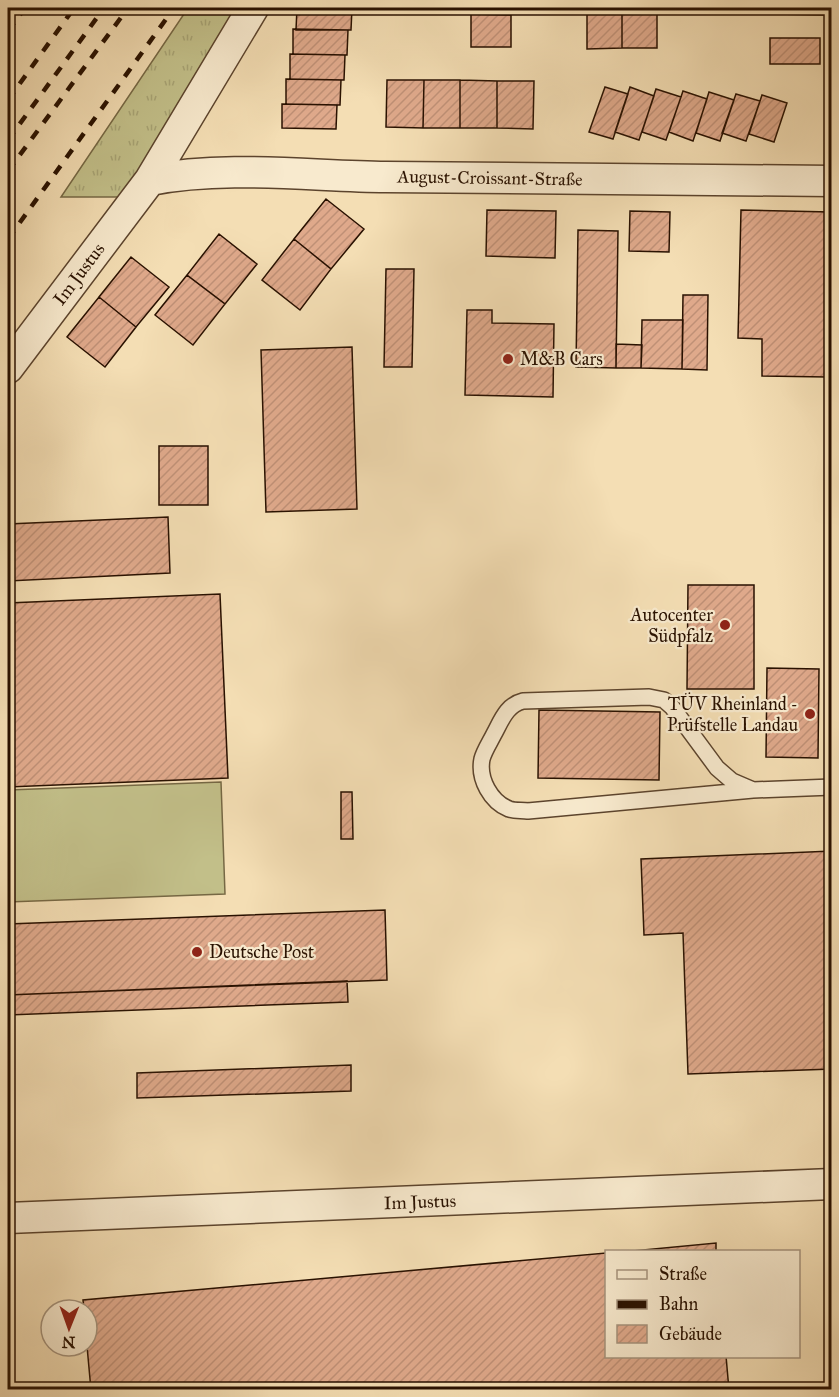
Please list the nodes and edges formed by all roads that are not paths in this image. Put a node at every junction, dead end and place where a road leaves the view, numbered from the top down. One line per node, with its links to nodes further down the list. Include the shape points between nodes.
1 (253, 8): 2 (street, Im Justus)
2 (150, 180): 3 (street, August-Croissant-Straße, via 220,172); 4 (street, Im Justus)
3 (831, 181)
4 (8, 368)
5 (831, 787): 6 (lane)
6 (753, 790): 6 (lane, via 732,781 717,768 672,707 664,700 649,697 514,703 481,765 485,784 499,804 528,811)
7 (831, 1184): 8 (street, Im Justus)
8 (8, 1218)

